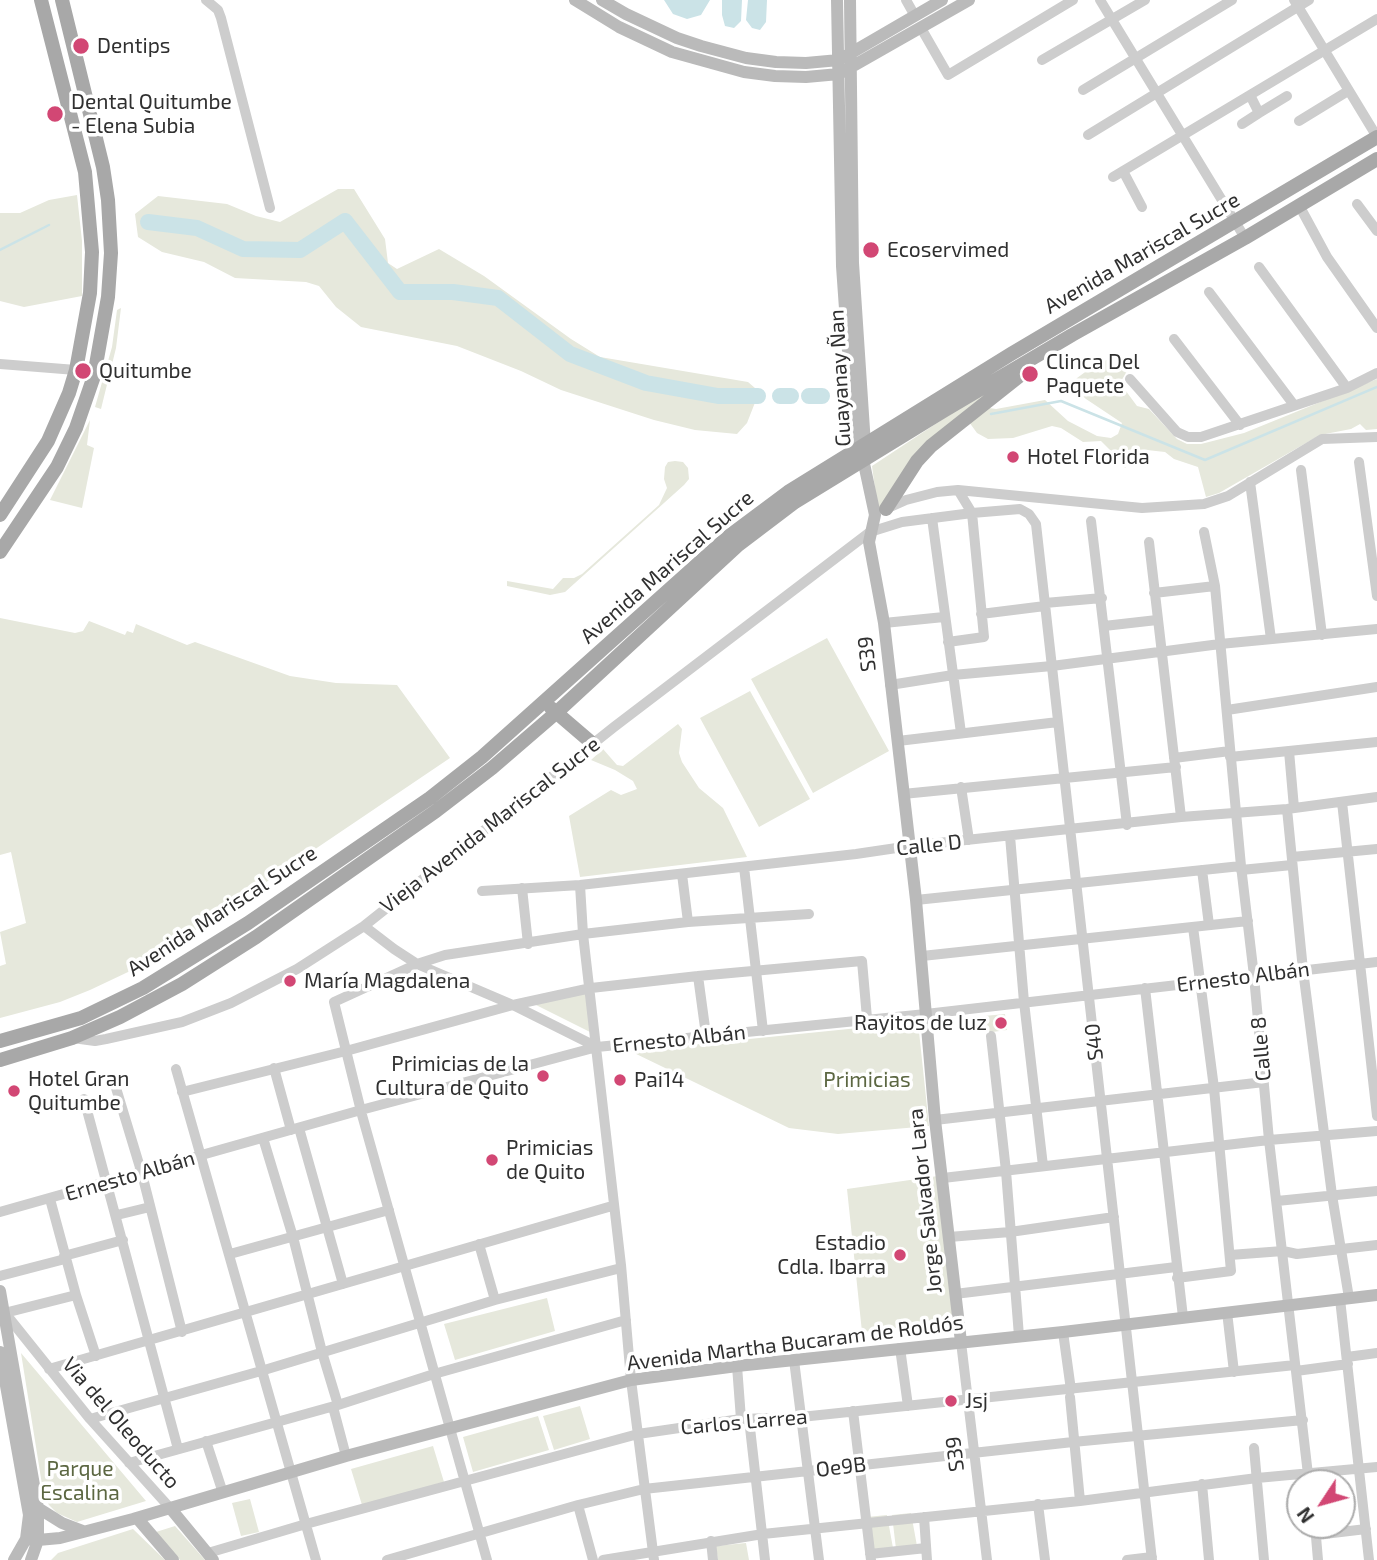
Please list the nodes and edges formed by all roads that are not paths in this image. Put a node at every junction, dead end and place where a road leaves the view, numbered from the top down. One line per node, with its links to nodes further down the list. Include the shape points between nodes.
1 (41, 0): 49 (main road, via 90,202 90,293)
2 (62, 0): 70 (main road, via 107,189 108,297 94,376 76,428 57,467)
3 (206, 0): 40 (street, via 221,18)
4 (575, 0): 24 (street, via 662,47 717,65 775,76)
5 (602, 0): 21 (street, via 677,38 720,51 776,62)
6 (837, 0): 21 (street, Guayanay Ñan)
7 (850, 0): 21 (street, Guayanay Ñan)
8 (906, 0): 19 (street)
9 (942, 0): 19 (street)
10 (969, 0): 19 (street)
11 (1073, 0): 19 (street, via 948,75)
12 (1100, 0): 18 (street)
13 (1145, 0): 18 (street)
14 (1232, 0): 22 (street)
15 (1309, 0): 16 (street)
16 (1296, 3): 20 (street); 27 (street)
17 (1377, 19): 20 (street)
18 (1112, 20): 22 (street); 23 (street)
19 (918, 22): 21 (street); 24 (street)
20 (1324, 50): 26 (street); 28 (street)
21 (845, 57): 24 (street, Guayanay Ñan)
22 (1136, 58): 25 (street); 27 (street)
23 (1042, 60)
24 (844, 72): 57 (street, Guayanay Ñan)
25 (1083, 90)
26 (1349, 91): 31 (street); 35 (street)
27 (1157, 93): 33 (street); 34 (street)
28 (1250, 95): 30 (street); 34 (street)
29 (1287, 96): 30 (street)
30 (1259, 113): 32 (street)
31 (1298, 121)
32 (1242, 124)
33 (1088, 135)
34 (1182, 135): 38 (street, via 1118,174); 41 (street)
35 (1377, 137): 41 (main road, Avenida Mariscal Sucre)
36 (1377, 159): 39 (main road, Avenida Mariscal Sucre)
37 (1357, 204): 42 (street)
38 (1142, 207)
39 (1300, 207): 43 (main road, Avenida Mariscal Sucre); 46 (street, via 1326,257)
40 (270, 208)
41 (1236, 223): 43 (street); 52 (main road, Avenida Mariscal Sucre)
42 (1377, 231)
43 (1245, 239): 52 (main road, Avenida Mariscal Sucre)
44 (1259, 267): 53 (street)
45 (1209, 292): 54 (street)
46 (1377, 328)
47 (1174, 339): 55 (street)
48 (0, 363): 49 (street)
49 (76, 370): 64 (main road, via 48,441)
50 (1377, 373): 53 (street)
51 (1130, 379): 55 (street, via 1177,432 1188,437)
52 (987, 386): 57 (main road, Avenida Mariscal Sucre, via 941,405); 62 (main road, via 967,418 917,461)
53 (1347, 388): 54 (street)
54 (1294, 405): 55 (street)
55 (1240, 425)
56 (1377, 437): 60 (street, via 1322,439)
57 (861, 452): 62 (street, S39); 92 (main road, Avenida Mariscal Sucre, via 756,515)
58 (1359, 462): 73 (street)
59 (1300, 470): 82 (street)
60 (1251, 482): 61 (street, via 1204,504 1158,508); 83 (street)
61 (958, 490): 62 (street, via 906,500); 63 (street)
62 (880, 512): 67 (street, S39)
63 (971, 513): 65 (street); 75 (street, S40, via 1020,509 1029,514 1036,524); 76 (street)
64 (0, 515)
65 (932, 519): 67 (street); 77 (street)
66 (1091, 521): 74 (street)
67 (870, 532): 79 (street, S39, via 870,559); 98 (street, Vieja Avenida Mariscal Sucre)
68 (1204, 532): 71 (street, Calle 8)
69 (1149, 542): 72 (street)
70 (0, 552)
71 (1215, 586): 72 (street); 85 (street, Calle 8)
72 (1154, 593): 78 (street)
73 (1377, 596)
74 (1102, 598): 75 (street); 80 (street)
75 (1045, 605): 76 (street); 88 (street, S40)
76 (981, 614): 84 (street, via 984,637)
77 (944, 617): 79 (street); 84 (street)
78 (1157, 620): 80 (street); 86 (street)
79 (884, 623): 90 (street, S39)
80 (1104, 626): 87 (street)
81 (1377, 629): 82 (street)
82 (1322, 635): 83 (street)
83 (1271, 639): 85 (street)
84 (948, 642): 89 (street)
85 (1220, 644): 86 (street); 93 (street, Calle 8)
86 (1161, 652): 87 (street); 101 (street)
87 (1107, 657): 88 (street); 102 (street)
88 (1052, 666): 89 (street); 94 (street, S40)
89 (953, 675): 90 (street); 95 (street)
90 (890, 685): 96 (street, S39)
91 (1377, 687): 93 (street)
92 (551, 708): 98 (main road); 160 (main road, Avenida Mariscal Sucre, via 492,768 256,937 148,1003); 161 (main road, Avenida Mariscal Sucre, via 430,798 183,964 80,1018)
93 (1227, 710): 100 (street, Calle 8)
94 (1058, 722): 95 (street); 103 (street, S40)
95 (961, 733): 96 (street)
96 (898, 741): 105 (street, S39)
97 (1377, 742): 99 (street)
98 (593, 744): 134 (street, Vieja Avenida Mariscal Sucre)
99 (1289, 751): 100 (street); 108 (street)
100 (1230, 754): 101 (street); 109 (street, Calle 8)
101 (1175, 763): 102 (street); 110 (street)
102 (1121, 772): 103 (street); 111 (street)
103 (1064, 776): 104 (street); 112 (street, S40)
104 (961, 787): 105 (street); 114 (street)
105 (904, 794): 115 (street, S39)
106 (1377, 797): 107 (street, Calle D)
107 (1342, 802): 108 (street, Calle D); 117 (street)
108 (1290, 809): 109 (street, Calle D); 118 (street)
109 (1237, 812): 110 (street, Calle D); 120 (street, Calle 8)
110 (1181, 817): 111 (street, Calle D)
111 (1128, 825): 112 (street, Calle D)
112 (1070, 830): 113 (street, Calle D); 123 (street, S40)
113 (1010, 836): 114 (street, Calle D); 126 (street)
114 (969, 840): 115 (street, Calle D)
115 (910, 846): 119 (street, Calle D); 128 (street, Jorge Salvador Lara)
116 (1377, 849): 117 (street)
117 (1346, 853): 118 (street); 143 (street)
118 (1292, 861): 120 (street); 145 (street)
119 (744, 867): 122 (street, Calle D); 130 (street)
120 (1241, 868): 121 (street); 131 (street, Calle 8)
121 (1202, 870): 123 (street); 133 (street)
122 (682, 874): 124 (street, Calle D); 132 (street)
123 (1076, 883): 126 (street); 137 (street, S40)
124 (580, 885): 125 (street, Calle D); 136 (street)
125 (522, 888): 127 (street, Calle D); 138 (street)
126 (1014, 890): 128 (street); 139 (street)
127 (482, 891)
128 (916, 900): 140 (street, Jorge Salvador Lara)
129 (809, 914): 130 (street)
130 (749, 917): 132 (street); 144 (street)
131 (1248, 921): 133 (street); 147 (street, Calle 8)
132 (688, 922): 136 (street)
133 (1209, 925): 135 (street)
134 (364, 926): 142 (street); 160 (street, Vieja Avenida Mariscal Sucre, via 278,980 206,1013 106,1039)
135 (1193, 927): 137 (street); 148 (street)
136 (583, 934): 138 (street); 149 (street)
137 (1083, 939): 139 (street); 151 (street, S40)
138 (528, 944): 142 (street, via 445,955)
139 (1019, 945): 140 (street); 152 (street)
140 (922, 956): 154 (street, Jorge Salvador Lara)
141 (1377, 962): 143 (street, Ernesto Albán)
142 (417, 964): 153 (street); 163 (street, via 337,999 333,1006)
143 (1361, 964): 145 (street, Ernesto Albán); 156 (street, via 1364,1002)
144 (755, 970): 146 (street); 155 (street, via 862,961); 157 (street)
145 (1303, 970): 147 (street, Ernesto Albán); 181 (street)
146 (698, 976): 149 (street); 158 (street)
147 (1254, 976): 148 (street, Ernesto Albán); 167 (street, Calle 8)
148 (1202, 982): 150 (street, Ernesto Albán); 169 (street)
149 (591, 988): 153 (street); 162 (street)
150 (1145, 988): 151 (street, Ernesto Albán); 171 (street)
151 (1089, 995): 152 (street, Ernesto Albán); 173 (street, S40)
152 (1024, 1002): 154 (street, Ernesto Albán); 174 (street)
153 (513, 1005): 162 (street); 163 (street)
154 (926, 1014): 155 (street, Ernesto Albán); 178 (street, Jorge Salvador Lara)
155 (867, 1018): 157 (street, Ernesto Albán)
156 (1372, 1020): 177 (street)
157 (763, 1031): 158 (street, Ernesto Albán)
158 (706, 1035): 162 (street, Ernesto Albán)
159 (991, 1037): 176 (street)
160 (72, 1038): 164 (main road, Avenida Mariscal Sucre)
161 (0, 1041)
162 (597, 1047): 175 (street, Ernesto Albán); 197 (street)
163 (346, 1051): 165 (street); 175 (street)
164 (0, 1060)
165 (274, 1068): 170 (street); 179 (street)
166 (176, 1069): 170 (street)
167 (1264, 1082): 169 (street); 183 (street, Calle 8)
168 (117, 1088): 190 (street)
169 (1214, 1088): 171 (street); 184 (street)
170 (182, 1092): 186 (street)
171 (1156, 1093): 173 (street); 185 (street)
172 (84, 1099): 192 (street)
173 (1100, 1100): 174 (street); 187 (street, S40)
174 (1035, 1108): 176 (street); 188 (street)
175 (361, 1110): 179 (street, Ernesto Albán); 199 (street)
176 (999, 1112): 178 (street); 189 (street)
177 (1377, 1116)
178 (935, 1120): 191 (street, Jorge Salvador Lara)
179 (295, 1129): 182 (street, Ernesto Albán); 203 (street)
180 (1377, 1131): 181 (street)
181 (1325, 1136): 183 (street); 194 (street)
182 (264, 1138): 186 (street, Ernesto Albán); 205 (street)
183 (1269, 1140): 184 (street); 196 (street, Calle 8)
184 (1219, 1146): 185 (street); 213 (street)
185 (1162, 1153): 187 (street); 217 (street)
186 (201, 1155): 190 (street, Ernesto Albán); 212 (street)
187 (1107, 1159): 188 (street); 202 (street, S40)
188 (1043, 1166): 189 (street)
189 (1006, 1171): 191 (street); 204 (street)
190 (142, 1174): 192 (street, Ernesto Albán); 198 (street)
191 (943, 1178): 206 (street, Jorge Salvador Lara)
192 (108, 1182): 195 (street, Ernesto Albán); 201 (street)
193 (1377, 1191): 194 (street)
194 (1332, 1195): 196 (street); 210 (street)
195 (50, 1199): 200 (street, Ernesto Albán); 214 (street)
196 (1277, 1201): 211 (street, Calle 8)
197 (612, 1206): 208 (street); 216 (street)
198 (150, 1207): 201 (street); 237 (street)
199 (389, 1210): 203 (street); 215 (street)
200 (0, 1212)
201 (117, 1215): 207 (street)
202 (1114, 1217): 204 (street); 218 (street, S40)
203 (328, 1228): 205 (street); 220 (street)
204 (1010, 1232): 206 (street); 221 (street)
205 (293, 1237): 212 (street); 225 (street)
206 (948, 1237): 223 (street, Jorge Salvador Lara)
207 (123, 1240): 214 (street); 240 (street)
208 (478, 1244): 215 (street); 228 (street)
209 (1377, 1245): 210 (street)
210 (1340, 1249): 211 (street); 227 (street)
211 (1283, 1251): 213 (street); 229 (street, Calle 8)
212 (230, 1254): 230 (street)
213 (1230, 1255): 217 (street, via 1231,1270)
214 (65, 1257): 219 (street); 224 (street)
215 (405, 1267): 220 (street); 235 (street)
216 (621, 1268): 228 (street); 234 (street)
217 (1177, 1273): 218 (street); 233 (street)
218 (1120, 1274): 221 (street); 236 (street, S40)
219 (0, 1276)
220 (343, 1284): 225 (street)
221 (1015, 1285): 223 (street); 239 (street)
222 (0, 1291): 232 (street)
223 (955, 1294): 241 (street, Jorge Salvador Lara)
224 (76, 1295): 232 (street); 246 (street)
225 (309, 1295): 230 (street); 244 (street)
226 (1377, 1295): 227 (street, Avenida Martha Bucaram de Roldós)
227 (1344, 1298): 229 (street, Avenida Martha Bucaram de Roldós); 248 (street)
228 (495, 1300): 235 (street)
229 (1287, 1305): 231 (street, Avenida Martha Bucaram de Roldós); 250 (street, Calle 8)
230 (246, 1312): 237 (street); 252 (street)
231 (1227, 1312): 233 (street, Avenida Martha Bucaram de Roldós); 253 (street)
232 (2, 1313): 251 (street, Via del Oleoducto); 298 (street)
233 (1183, 1317): 236 (street, Avenida Martha Bucaram de Roldós)
234 (626, 1320): 254 (street); 255 (street)
235 (421, 1323): 244 (street); 254 (street)
236 (1126, 1324): 238 (street, Avenida Martha Bucaram de Roldós); 256 (street, S40)
237 (182, 1332): 240 (street)
238 (1063, 1332): 239 (street, Avenida Martha Bucaram de Roldós); 257 (street)
239 (1020, 1336): 241 (street, Avenida Martha Bucaram de Roldós)
240 (150, 1340): 246 (street); 258 (street)
241 (961, 1342): 242 (street, Avenida Martha Bucaram de Roldós); 259 (street, S39)
242 (900, 1348): 247 (street, Avenida Martha Bucaram de Roldós); 261 (street)
243 (0, 1352): 311 (street)
244 (322, 1352): 252 (street); 260 (street)
245 (1377, 1353): 248 (street, Carlos Larrea)
246 (96, 1356): 251 (street)
247 (794, 1360): 249 (street, Avenida Martha Bucaram de Roldós); 263 (street)
248 (1348, 1361): 250 (street, Carlos Larrea); 280 (street)
249 (737, 1366): 255 (street, Avenida Martha Bucaram de Roldós); 265 (street)
250 (1295, 1368): 253 (street, Carlos Larrea); 266 (street, Calle 8)
251 (50, 1369): 264 (street, Via del Oleoducto)
252 (261, 1371): 258 (street); 267 (street)
253 (1234, 1372): 256 (street, Carlos Larrea)
254 (434, 1374): 260 (street); 268 (street)
255 (631, 1380): 268 (street, Avenida Martha Bucaram de Roldós); 269 (street)
256 (1133, 1381): 257 (street, Carlos Larrea); 270 (street, S40)
257 (1070, 1394): 259 (street, Carlos Larrea); 272 (street)
258 (163, 1398): 264 (street); 274 (street)
259 (968, 1401): 261 (street, Carlos Larrea); 275 (street, S39)
260 (335, 1406): 267 (street); 276 (street)
261 (908, 1406): 262 (street, Carlos Larrea)
262 (853, 1411): 263 (street, Carlos Larrea); 278 (street)
263 (801, 1417): 265 (street, Carlos Larrea); 283 (street)
264 (90, 1419): 277 (street, Via del Oleoducto)
265 (745, 1419): 269 (street, Carlos Larrea); 285 (street)
266 (1303, 1420): 270 (street, Oe9B); 281 (street, Calle 8)
267 (276, 1421): 271 (street); 284 (street)
268 (448, 1428): 276 (street, Avenida Martha Bucaram de Roldós); 288 (street)
269 (638, 1434): 288 (street, Carlos Larrea); 290 (street)
270 (1138, 1435): 272 (street, Oe9B); 292 (street, S40)
271 (206, 1441): 274 (street); 291 (street)
272 (1073, 1442): 275 (street, Oe9B); 293 (street)
273 (1254, 1448): 286 (street)
274 (178, 1449): 277 (street)
275 (974, 1454): 278 (street, Oe9B); 300 (street, S39)
276 (346, 1456): 284 (street, Avenida Martha Bucaram de Roldós)
277 (130, 1463): 299 (street, Via del Oleoducto)
278 (859, 1464): 283 (street, Oe9B); 303 (street)
279 (1377, 1467): 280 (street)
280 (1359, 1468): 282 (street); 297 (street)
281 (1308, 1469)
282 (1354, 1469)
283 (808, 1471): 285 (street, Oe9B); 305 (street)
284 (291, 1472): 291 (street, Avenida Martha Bucaram de Roldós); 304 (street)
285 (756, 1477): 290 (street, Oe9B); 310 (street)
286 (1257, 1478): 287 (street); 289 (street); 335 (street)
287 (1286, 1479)
288 (464, 1480): 304 (street, Carlos Larrea); 309 (street)
289 (1202, 1484): 292 (street); 334 (street)
290 (644, 1489): 295 (street, Oe9B); 315 (street)
291 (223, 1493): 299 (street, Avenida Martha Bucaram de Roldós)
292 (1145, 1493): 293 (street); 319 (street, S40)
293 (1080, 1501): 294 (street)
294 (1038, 1504): 300 (street); 332 (street)
295 (578, 1505): 309 (street, Oe9B); 325 (street)
296 (1377, 1506): 297 (street)
297 (1363, 1507): 307 (street)
298 (38, 1508): 308 (street); 311 (street)
299 (171, 1509): 302 (street, Avenida Martha Bucaram de Roldós); 316 (street, Via del Oleoducto)
300 (981, 1511): 301 (street); 331 (street, S39)
301 (924, 1517): 303 (street); 314 (street)
302 (137, 1518): 308 (street, Avenida Martha Bucaram de Roldós); 321 (street)
303 (866, 1523): 305 (street); 317 (street)
304 (306, 1524): 316 (street, Carlos Larrea); 322 (street)
305 (815, 1528): 310 (street); 329 (street)
306 (1356, 1529): 307 (street)
307 (1366, 1529): 337 (street)
308 (84, 1532): 311 (street, Avenida Martha Bucaram de Roldós)
309 (479, 1534): 323 (street, Oe9B); 324 (street)
310 (763, 1534): 313 (street); 328 (street)
311 (32, 1539): 318 (street); 320 (street)
312 (1316, 1539): 336 (street)
313 (710, 1541): 315 (street); 327 (street)
314 (926, 1548): 317 (street); 330 (street)
315 (653, 1555): 326 (street)
316 (210, 1557)
317 (870, 1557)
318 (34, 1558)
319 (1152, 1559): 333 (street)
320 (14, 1560)
321 (173, 1560)
322 (317, 1560)
323 (387, 1560)
324 (487, 1560)
325 (593, 1560)
326 (603, 1560)
327 (713, 1560)
328 (765, 1560)
329 (819, 1560)
330 (927, 1560)
331 (987, 1560)
332 (1045, 1560)
333 (1127, 1560)
334 (1209, 1560)
335 (1264, 1560)
336 (1318, 1560)
337 (1369, 1560)

